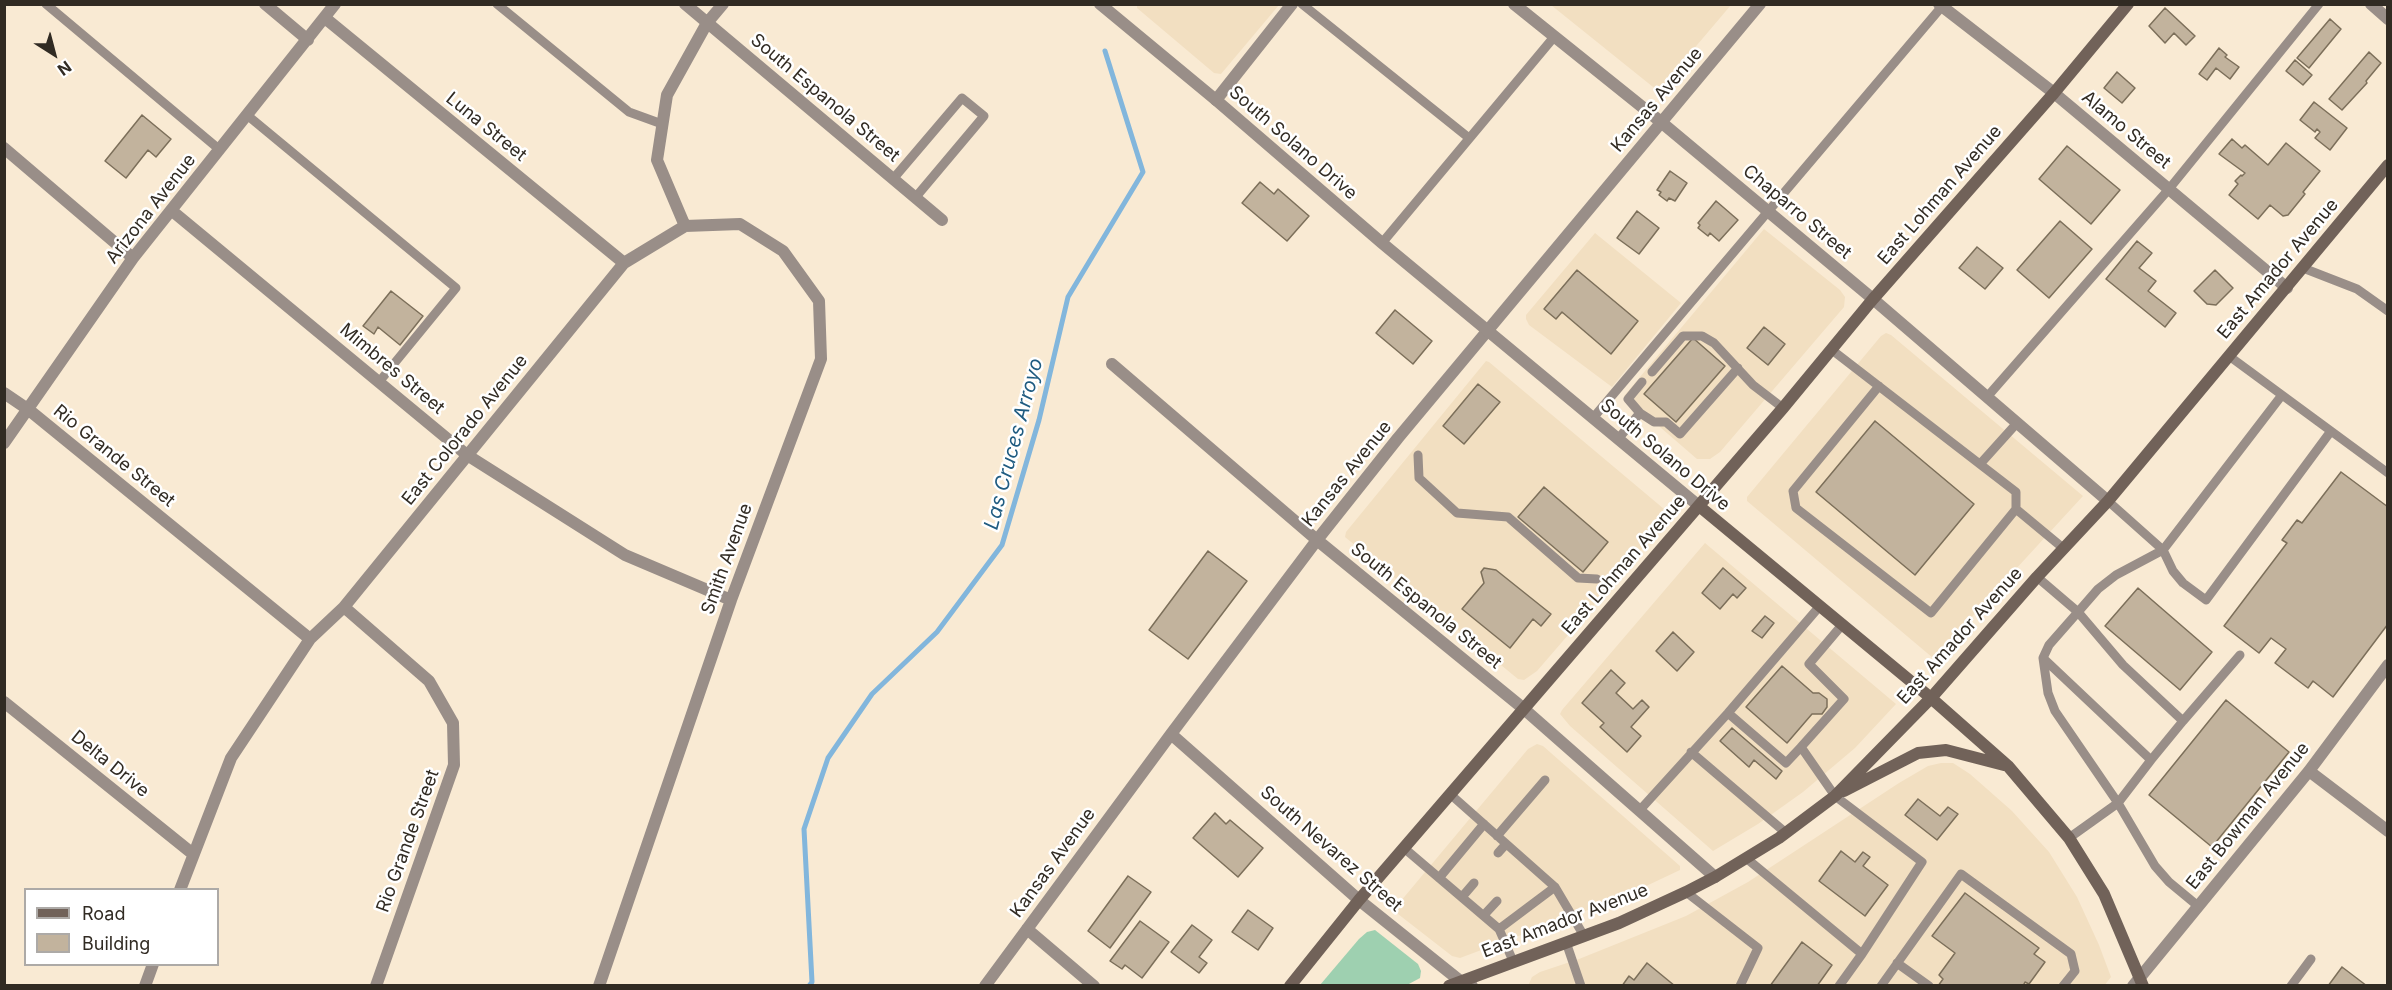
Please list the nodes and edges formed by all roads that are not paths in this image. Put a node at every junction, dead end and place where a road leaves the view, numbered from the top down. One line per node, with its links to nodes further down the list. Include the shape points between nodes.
1 (46, 4): 28 (lane)
2 (265, 4): 20 (street)
3 (335, 4): 16 (street, Arizona Avenue)
4 (497, 4): 25 (lane, via 629,112)
5 (685, 4): 18 (street, South Espanola Street)
6 (723, 4): 18 (street)
7 (1100, 4): 22 (street, South Solano Drive)
8 (1292, 4): 22 (street)
9 (1302, 4): 26 (lane)
10 (1514, 4): 19 (street, Chaparro Street)
11 (1760, 4): 24 (street, Kansas Avenue)
12 (2128, 4): 21 (main road, East Lohman Avenue)
13 (2319, 4): 31 (lane)
14 (2371, 4): 17 (street)
15 (1941, 5): 21 (street, Alamo Street); 34 (lane)
16 (325, 18): 20 (street, Arizona Avenue); 39 (street, Luna Street)
17 (2388, 19)
18 (707, 23): 25 (street, via 667,95); 30 (street, South Espanola Street)
19 (1554, 37): 24 (street, Chaparro Street); 26 (lane)
20 (308, 39): 23 (street, Arizona Avenue)
21 (2054, 93): 31 (street, Alamo Street); 42 (main road, East Lohman Avenue)
22 (1216, 100): 37 (street, South Solano Drive)
23 (247, 116): 28 (street, Arizona Avenue); 50 (lane, via 456,288)
24 (1661, 122): 34 (street, Chaparro Street); 44 (street, Kansas Avenue)
25 (663, 124): 36 (street, via 657,160)
26 (1469, 138): 37 (lane)
27 (4, 148): 38 (street)
28 (220, 150): 33 (street, Arizona Avenue)
29 (2386, 170): 40 (main road, East Amador Avenue)
30 (893, 179): 32 (street, South Espanola Street); 32 (lane, via 962,98 984,116)
31 (2169, 189): 41 (street, Alamo Street); 55 (lane)
32 (915, 198): 35 (street, South Espanola Street)
33 (171, 210): 38 (street, Arizona Avenue); 50 (street, Mimbres Street)
34 (1767, 211): 42 (street, Chaparro Street); 59 (lane)
35 (942, 220)
36 (685, 226): 39 (street, East Colorado Avenue); 76 (street, Smith Avenue, via 740,224 783,251 819,301 820,359)
37 (1382, 243): 44 (street, South Solano Drive)
38 (133, 258): 57 (street, Arizona Avenue)
39 (624, 263): 65 (street, East Colorado Avenue)
40 (2303, 268): 41 (main road, East Amador Avenue); 43 (lane, via 2357,289)
41 (2287, 288): 46 (main road, East Amador Avenue)
42 (1872, 298): 45 (main road, East Lohman Avenue); 55 (street, Chaparro Street)
43 (2388, 311)
44 (1488, 330): 59 (street, South Solano Drive); 71 (street, Kansas Avenue)
45 (1832, 350): 52 (lane); 56 (main road, East Lohman Avenue)
46 (2229, 356): 54 (lane); 68 (main road, East Amador Avenue)
47 (1112, 364): 71 (street, South Espanola Street)
48 (1738, 368): 49 (lane, via 1702,336 1683,336); 56 (lane); 58 (lane, via 1680,434 1666,422 1654,422)
49 (1652, 372)
50 (379, 382): 65 (street, Mimbres Street)
51 (1642, 382): 58 (lane, via 1628,399)
52 (1879, 386): 66 (lane); 70 (lane, via 1793,491 1796,508 1931,613)
53 (4, 393): 57 (street, Rio Grande Street)
54 (2282, 395): 61 (lane); 73 (lane)
55 (1987, 397): 60 (street, Chaparro Street)
56 (1783, 408): 69 (main road, East Lohman Avenue)
57 (29, 410): 63 (street, Arizona Avenue); 81 (street, Rio Grande Street)
58 (1640, 413): 62 (lane)
59 (1593, 418): 62 (street, South Solano Drive)
60 (2017, 423): 66 (lane); 68 (street, Chaparro Street)
61 (2331, 431): 67 (lane); 73 (lane, via 2206,600 2183,583)
62 (1618, 439): 69 (street, South Solano Drive)
63 (4, 443)
64 (1418, 454): 75 (lane, via 1419,478 1457,513 1508,517 1578,578)
65 (468, 455): 76 (street, Mimbres Street, via 625,555); 77 (street, East Colorado Avenue)
66 (1981, 463): 70 (lane, via 2016,492)
67 (2388, 473)
68 (2108, 501): 72 (main road, East Amador Avenue); 73 (lane)
69 (1699, 506): 78 (main road, South Solano Drive); 87 (main road, East Lohman Avenue)
70 (2016, 509): 72 (lane)
71 (1317, 540): 87 (street, South Espanola Street); 90 (street, Kansas Avenue)
72 (2063, 548): 74 (main road, East Amador Avenue)
73 (2163, 550): 79 (lane, via 2116,574)
74 (2037, 576): 79 (lane); 85 (main road, East Amador Avenue)
75 (1597, 579)
76 (731, 600): 137 (street, Smith Avenue)
77 (344, 607): 81 (street, East Colorado Avenue); 136 (street, Rio Grande Street, via 429,681 453,723 454,765)
78 (1819, 607): 80 (main road, South Solano Drive); 88 (lane)
79 (2079, 612): 83 (lane, via 2049,645); 89 (lane, via 2123,664)
80 (1842, 625): 85 (main road, South Solano Drive); 91 (lane, via 1809,664 1844,699)
81 (310, 639): 108 (street, East Colorado Avenue, via 231,758)
82 (2240, 654): 89 (lane)
83 (2043, 658): 93 (lane); 99 (lane, via 2055,711)
84 (2388, 665): 95 (street, East Bowman Avenue)
85 (1931, 698): 94 (main road, South Solano Drive); 98 (main road, East Amador Avenue)
86 (4, 702): 108 (street, Delta Drive)
87 (1524, 709): 97 (main road, East Lohman Avenue); 100 (street, South Espanola Street)
88 (1728, 713): 91 (lane, via 1786,763); 92 (lane)
89 (2183, 721): 93 (lane)
90 (1171, 734): 120 (street, South Nevarez Street); 125 (street, Kansas Avenue)
91 (1802, 747): 98 (lane)
92 (1691, 752): 100 (lane); 103 (lane)
93 (2151, 760): 99 (lane)
94 (2008, 766): 98 (main road, via 1946,750 1918,753); 105 (main road, South Solano Drive)
95 (2308, 771): 102 (street); 122 (street, East Bowman Avenue)
96 (1545, 780): 104 (lane)
97 (1450, 794): 101 (lane); 107 (main road, East Lohman Avenue)
98 (1835, 796): 103 (main road, East Amador Avenue); 128 (lane, via 1922,862)
99 (2118, 803): 105 (lane); 122 (lane, via 2156,866)
100 (1639, 811): 113 (street, South Espanola Street)
101 (1484, 824): 104 (lane); 114 (lane)
102 (2388, 831)
103 (1786, 833): 110 (main road, East Amador Avenue)
104 (1497, 836): 106 (lane)
105 (2069, 838): 134 (main road, South Solano Drive, via 2104,894)
106 (1506, 844): 109 (lane); 111 (lane)
107 (1404, 848): 114 (lane); 120 (main road, East Lohman Avenue)
108 (193, 854): 117 (street, East Colorado Avenue)
109 (1498, 854)
110 (1746, 858): 113 (main road, East Amador Avenue); 128 (lane)
111 (1529, 864): 112 (lane); 116 (lane)
112 (1522, 873)
113 (1715, 877): 118 (main road, East Amador Avenue)
114 (1440, 878): 119 (lane)
115 (1474, 883): 119 (lane)
116 (1555, 887): 124 (lane); 126 (lane)
117 (181, 888)
118 (1686, 892): 126 (main road, East Amador Avenue); 143 (lane, via 1758,948)
119 (1462, 897): 123 (lane)
120 (1359, 900): 133 (street, South Nevarez Street); 140 (main road, East Lohman Avenue)
121 (1497, 901): 123 (lane)
122 (2198, 906): 134 (street, East Bowman Avenue)
123 (1484, 915): 124 (lane)
124 (1500, 928): 130 (lane)
125 (1027, 929): 138 (street, Kansas Avenue); 139 (street)
126 (1584, 936): 127 (main road, East Amador Avenue)
127 (1566, 942): 130 (main road, East Amador Avenue); 142 (lane)
128 (1862, 954): 144 (lane)
129 (2311, 959): 148 (lane)
130 (1513, 961): 133 (main road, East Amador Avenue)
131 (1897, 963): 145 (lane); 146 (lane); 147 (lane, via 1961,874 2071,954 2075,971)
132 (152, 966): 135 (street)
133 (1454, 983): 141 (street, South Nevarez Street)
134 (2139, 983)
135 (146, 986)
136 (376, 986)
137 (599, 986)
138 (986, 986)
139 (1094, 986)
140 (1290, 986)
141 (1472, 986)
142 (1581, 986)
143 (1740, 986)
144 (1839, 986)
145 (1881, 986)
146 (1929, 986)
147 (2063, 986)
148 (2291, 986)

